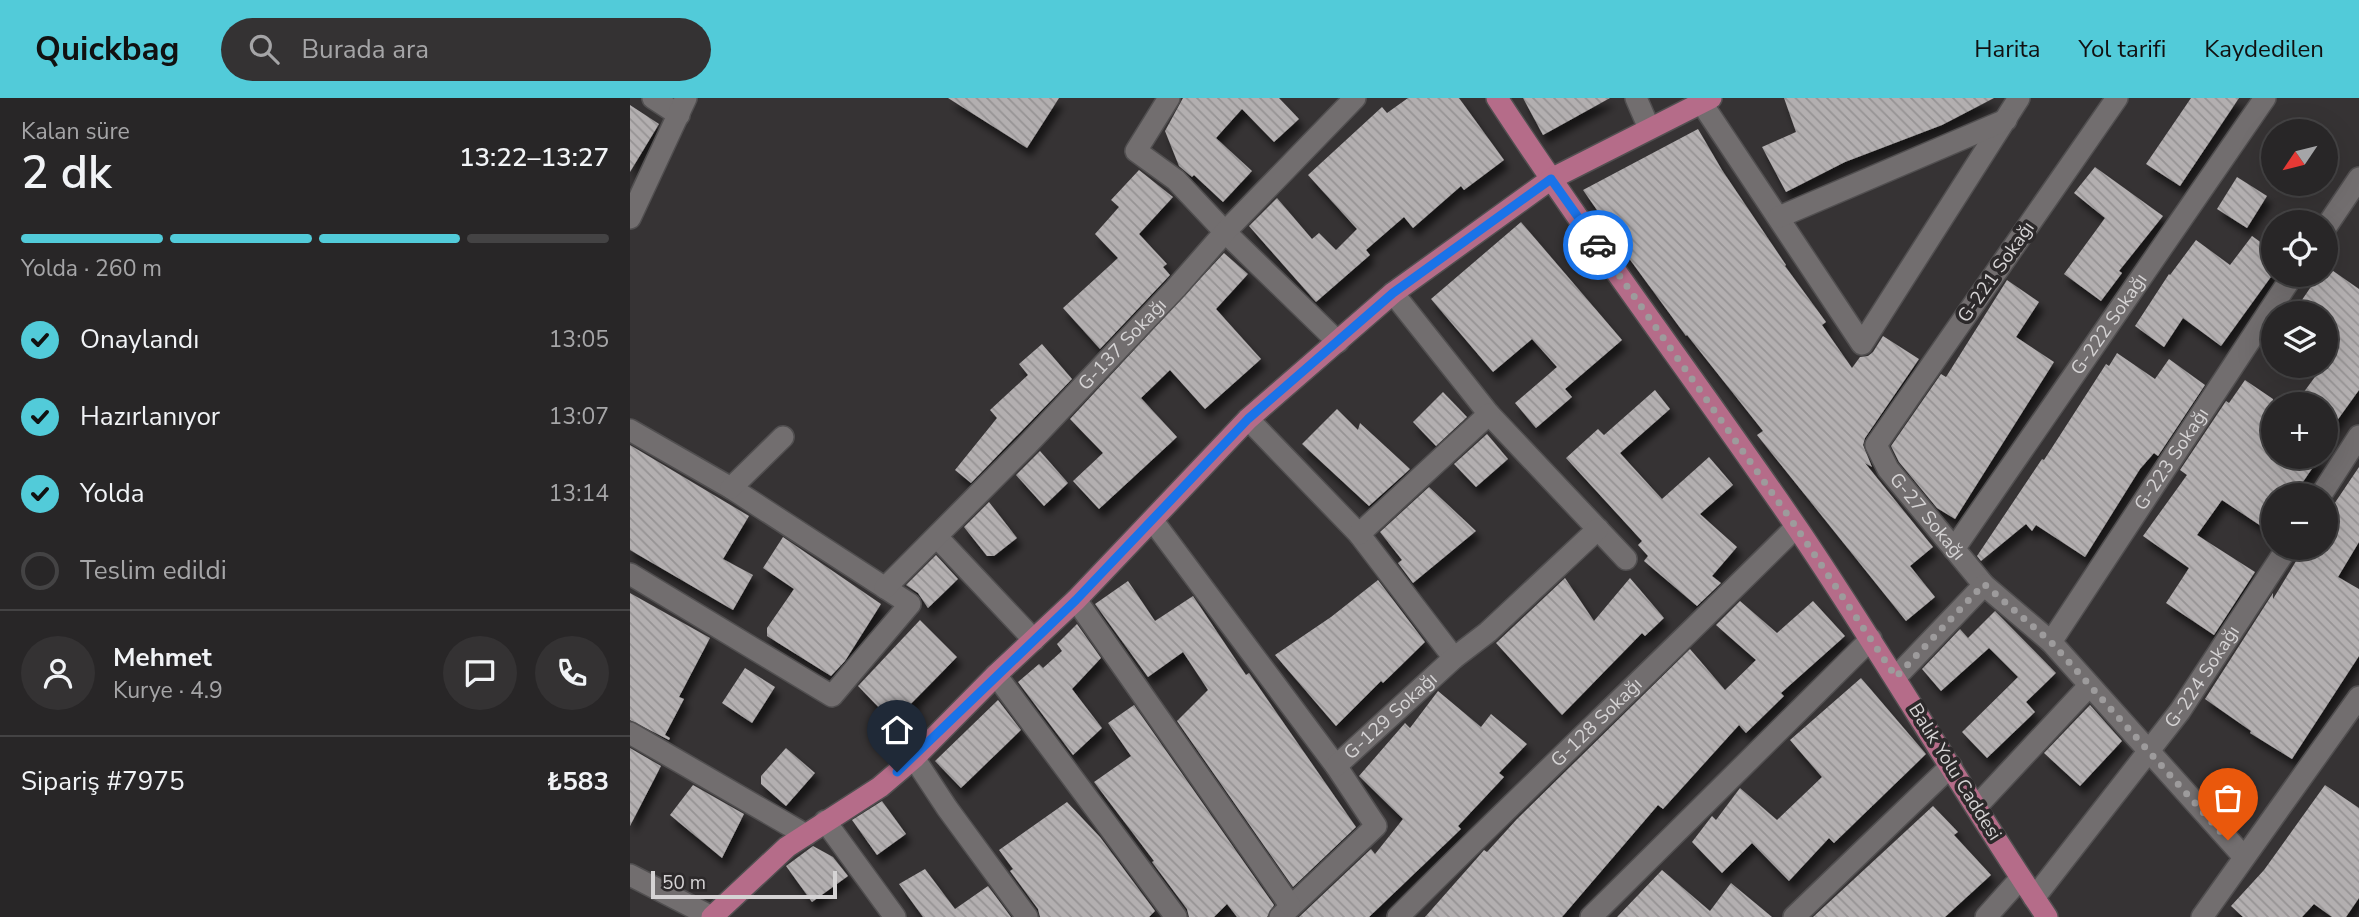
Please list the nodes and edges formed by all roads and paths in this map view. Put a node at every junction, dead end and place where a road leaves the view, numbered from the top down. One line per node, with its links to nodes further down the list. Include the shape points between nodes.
1 (653, 98): 10 (street)
2 (1169, 98): 18 (street, via 1136,152 1176,180)
3 (1355, 98): 18 (street, G-137 Sokağı)
4 (1497, 98): 14 (main road, Balık Yolu Caddesi)
5 (1636, 98): 12 (street)
6 (2019, 98): 11 (street)
7 (2117, 98): 27 (street, G-221 Sokağı)
8 (2265, 98): 35 (street, G-222 Sokağı)
9 (1706, 100): 12 (main road); 16 (street)
10 (683, 106): 17 (street)
11 (2006, 120): 16 (street); 16 (street, via 1862,344)
12 (1649, 128): 14 (main road)
13 (2359, 178): 15 (street)
14 (1551, 179): 20 (main road); 31 (main road, Balık Yolu Caddesi)
15 (2337, 210)
16 (1779, 217)
17 (630, 218)
18 (1225, 232): 21 (street); 34 (street, G-137 Sokağı, via 1177,288)
19 (2284, 287): 44 (street, G-223 Sokağı)
20 (1393, 293): 21 (main road); 22 (street)
21 (1338, 342): 23 (main road)
22 (1489, 414): 32 (street); 33 (street)
23 (1248, 419): 30 (main road); 33 (street)
24 (630, 430): 29 (street)
25 (2359, 436): 28 (street)
26 (783, 437): 29 (street)
27 (1876, 445): 35 (street, G-27 Sokağı, via 1888,469)
28 (2329, 483)
29 (731, 488): 40 (street)
30 (1153, 521): 41 (main road); 53 (street)
31 (1796, 527): 42 (main road, Balık Yolu Caddesi); 68 (street, G-128 Sokağı)
32 (1598, 529): 36 (street); 45 (street, G-129 Sokağı)
33 (1359, 534): 45 (street)
34 (937, 537): 40 (street, G-137 Sokağı); 43 (street)
35 (1954, 549): 39 (street, G-27 Sokağı)
36 (1626, 559)
37 (2279, 560): 51 (street, G-224 Sokağı)
38 (630, 574): 40 (street, via 832,696 910,604)
39 (1984, 584): 44 (street, G-27 Sokağı); 47 (street)
40 (885, 588)
41 (1076, 600): 43 (main road); 62 (street)
42 (1871, 639): 47 (main road, Balık Yolu Caddesi); 69 (street)
43 (1034, 640): 46 (main road)
44 (2051, 642): 48 (street, G-27 Sokağı)
45 (1454, 658): 53 (street, G-129 Sokağı)
46 (996, 675): 52 (main road); 67 (street)
47 (1896, 677): 54 (main road, Balık Yolu Caddesi)
48 (2089, 686): 51 (street, G-27 Sokağı); 55 (street)
49 (2359, 697): 58 (street)
50 (630, 733): 57 (street)
51 (2149, 754): 58 (street, G-27 Sokağı); 61 (street, G-224 Sokağı)
52 (914, 758): 56 (main road, via 880,787); 66 (street)
53 (1336, 766): 62 (street, G-129 Sokağı, via 1376,826)
54 (1951, 766): 55 (main road, Balık Yolu Caddesi); 70 (street)
55 (1976, 807): 60 (main road, Balık Yolu Caddesi)
56 (825, 821): 57 (main road); 65 (street)
57 (806, 835): 64 (main road)
58 (2244, 857): 63 (street)
59 (630, 875): 64 (street)
60 (2020, 879): 61 (main road, Balık Yolu Caddesi); 71 (street)
61 (2034, 898): 72 (main road, Balık Yolu Caddesi)
62 (1285, 911)
63 (2207, 915)
64 (712, 917)
65 (895, 917)
66 (1027, 917)
67 (1176, 917)
68 (1398, 917)
69 (1591, 917)
70 (1794, 917)
71 (1986, 917)
72 (2047, 917)

